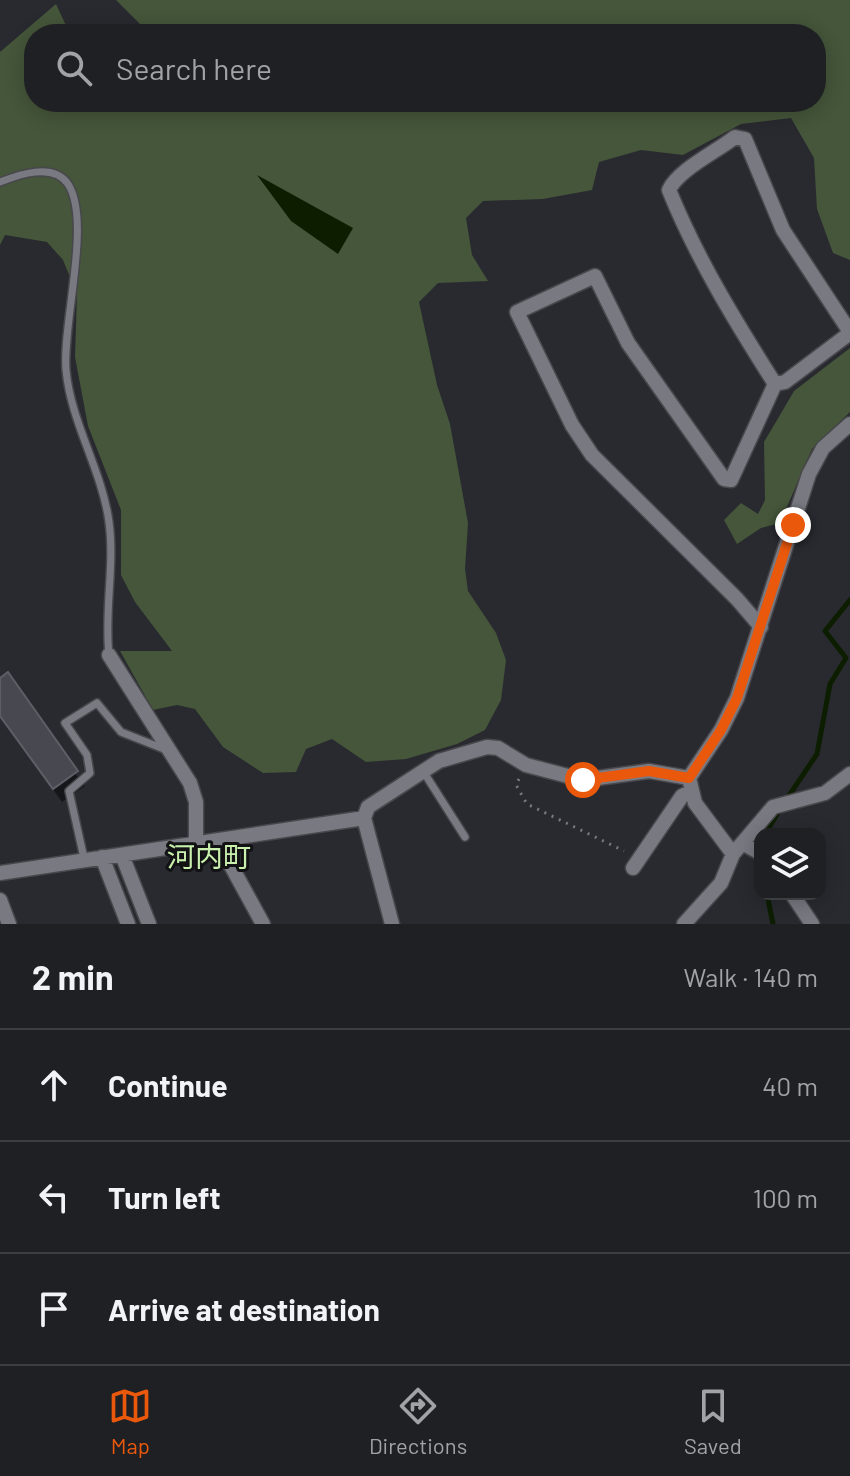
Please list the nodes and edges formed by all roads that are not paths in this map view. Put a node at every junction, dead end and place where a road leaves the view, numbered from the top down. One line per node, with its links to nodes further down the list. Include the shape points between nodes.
1 (0, 182): 6 (lane, via 45,172 58,176 68,184 77,218 66,370 109,522)
2 (850, 332): 3 (street, via 785,382); 3 (street, via 783,230 745,139 735,137 675,176 669,190 682,222 718,293)
3 (775, 384): 5 (street, via 731,480 724,479 628,343 595,276 517,312 592,455)
4 (850, 424): 5 (street, via 823,448 809,474)
5 (761, 627): 10 (street, via 737,698)
6 (109, 655): 7 (street)
7 (170, 752): 14 (street, via 196,802); 19 (lane, via 121,732 97,703 65,723 87,755 90,773 69,791)
8 (423, 769): 10 (street, via 487,747 526,765 583,780 649,771); 11 (street, via 368,807); 12 (lane)
9 (850, 774): 15 (street, via 825,793 778,805)
10 (690, 785): 15 (street); 20 (street)
11 (364, 818): 13 (street); 28 (street)
12 (465, 837)
13 (218, 842): 14 (street); 27 (street)
14 (196, 845): 17 (street)
15 (738, 849): 16 (street); 29 (street, via 721,883)
16 (754, 852)
17 (122, 855): 18 (street); 26 (street)
18 (102, 857): 19 (street); 25 (street)
19 (84, 858): 21 (street)
20 (636, 863)
21 (0, 873)
22 (0, 900): 24 (street)
23 (796, 900): 30 (street)
24 (9, 924)
25 (128, 924)
26 (149, 924)
27 (263, 924)
28 (392, 924)
29 (684, 924)
30 (812, 924)

